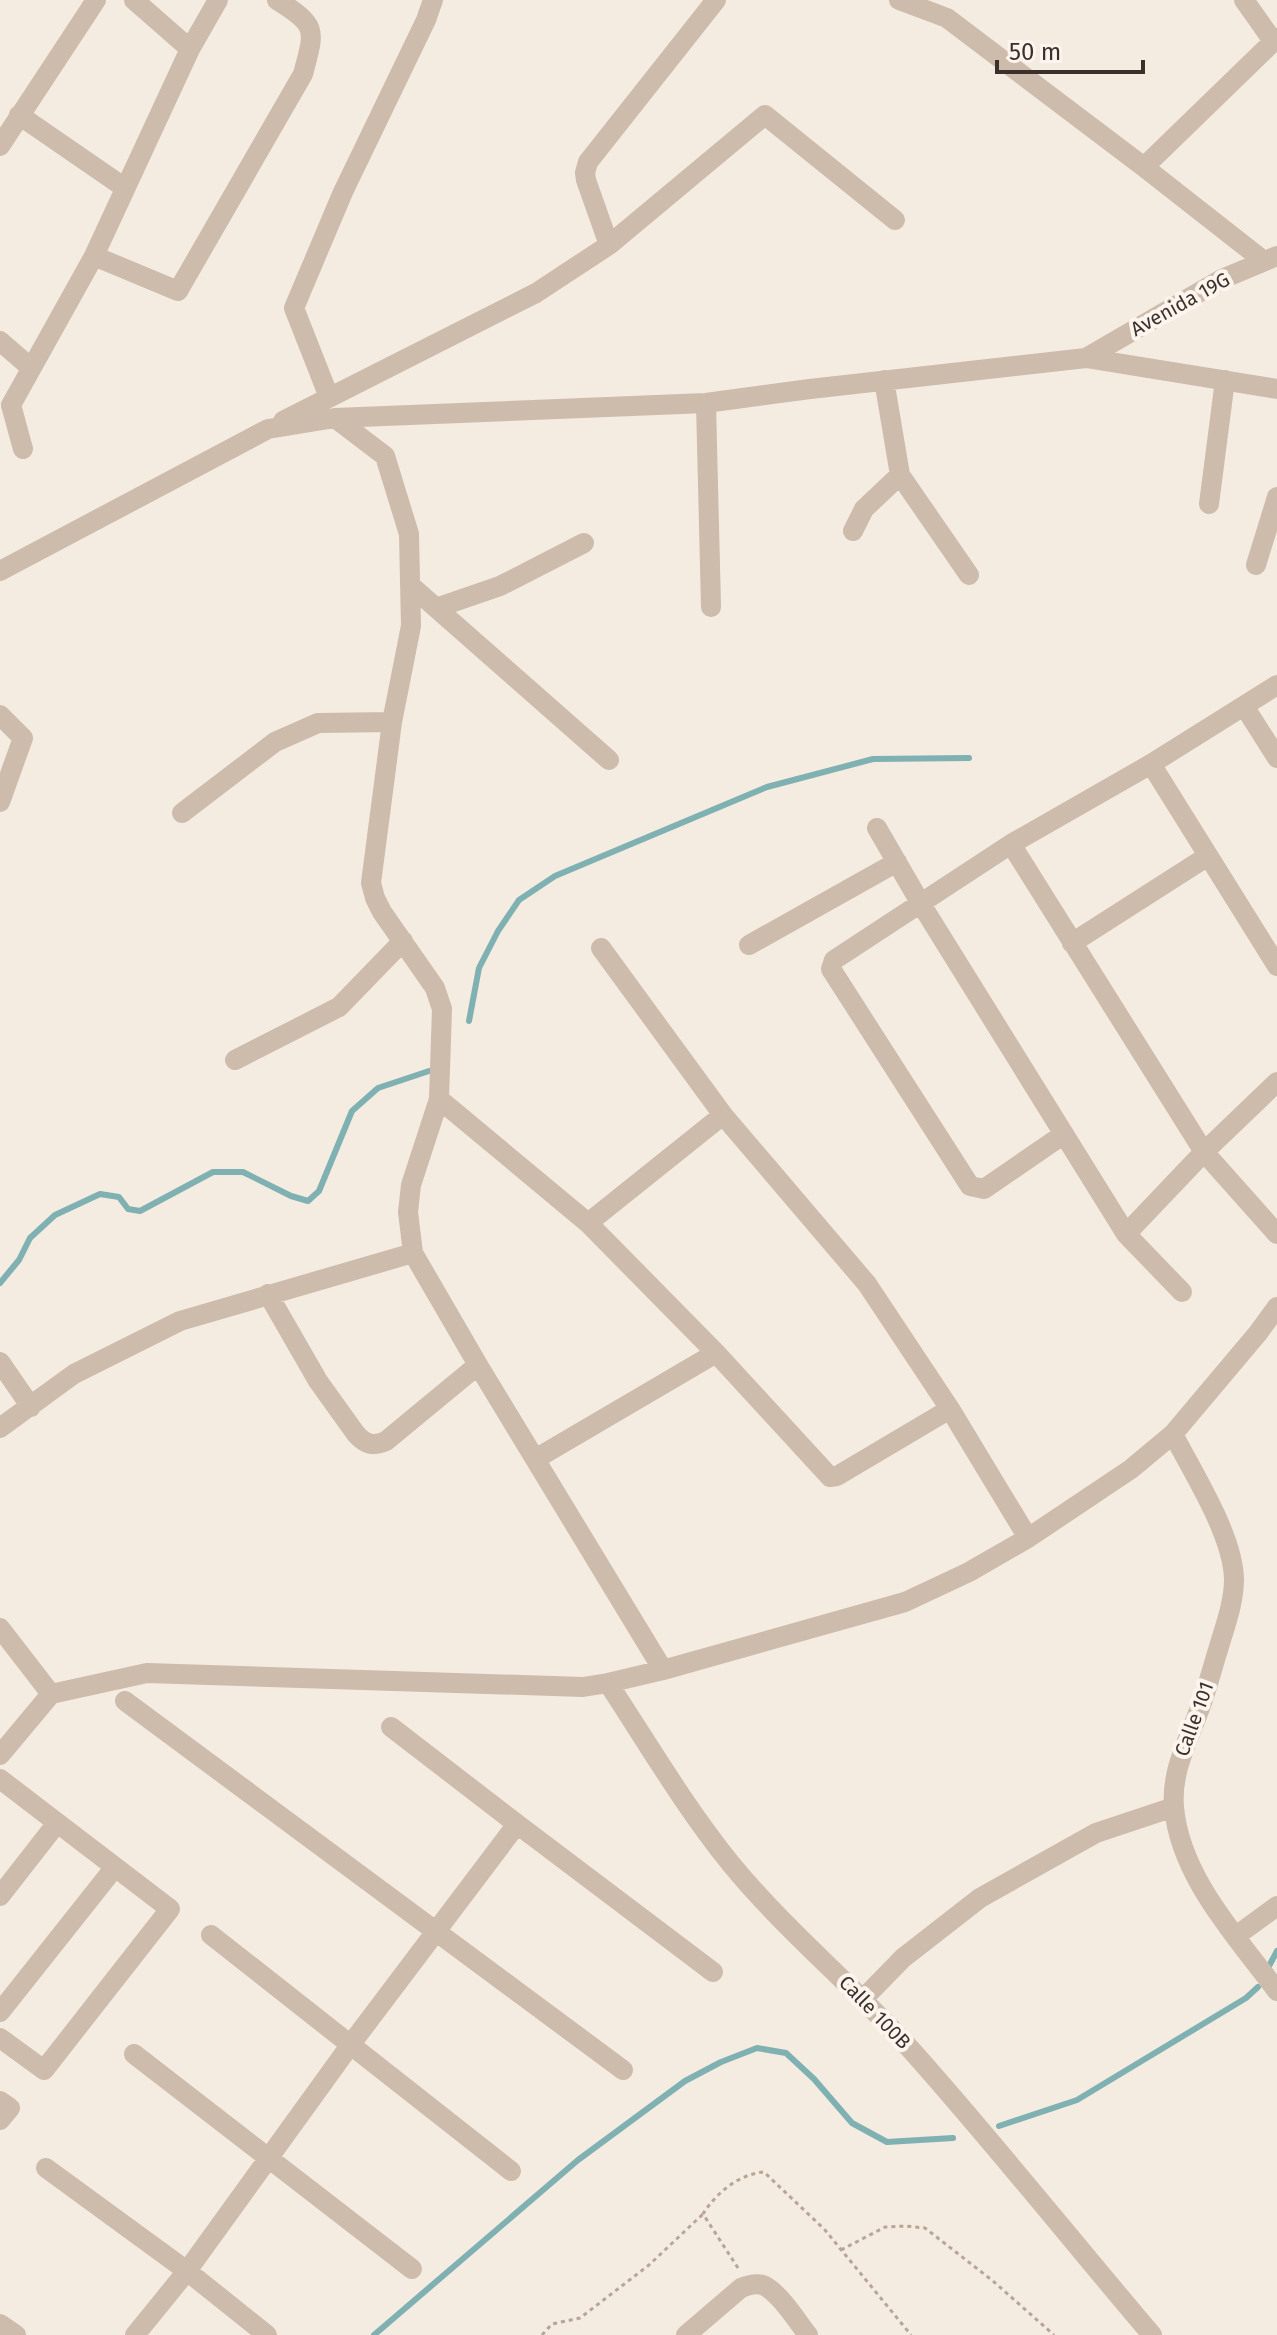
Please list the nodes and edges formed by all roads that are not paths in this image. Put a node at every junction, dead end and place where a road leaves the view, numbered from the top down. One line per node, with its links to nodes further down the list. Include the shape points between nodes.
1 (96, 0): 11 (street)
2 (134, 0): 10 (street)
3 (218, 0): 10 (street)
4 (277, 0): 17 (street, via 309,26 312,36 303,74 178,291)
5 (433, 0): 25 (street, via 294,308)
6 (716, 0): 16 (street, via 588,162 586,180)
7 (899, 0): 13 (street, via 947,18)
8 (1244, 0): 9 (street)
9 (1275, 40): 13 (street)
10 (190, 49): 14 (street)
11 (19, 115): 12 (street); 14 (street)
12 (2, 139)
13 (1144, 167): 18 (street)
14 (125, 188): 17 (street)
15 (895, 220): 16 (street, via 765,115)
16 (609, 245): 25 (street, via 536,293)
17 (94, 256): 21 (street)
18 (1270, 258): 20 (street, Avenida 19G, via 1222,279)
19 (0, 341): 21 (street)
20 (1086, 358): 22 (street); 23 (street)
21 (30, 367): 27 (street)
22 (884, 380): 26 (street); 31 (street)
23 (1225, 380): 24 (street); 33 (street)
24 (1277, 389)
25 (329, 397): 29 (street)
26 (706, 403): 28 (street); 40 (street)
27 (5, 408): 30 (street)
28 (335, 418): 29 (street); 39 (street, via 385,456 409,534)
29 (268, 429): 37 (street)
30 (23, 449)
31 (900, 475): 34 (street, via 864,509); 38 (street)
32 (1277, 497): 36 (street)
33 (1209, 504)
34 (853, 531)
35 (584, 543): 41 (street, via 500,586)
36 (1256, 565)
37 (0, 571)
38 (969, 575)
39 (410, 585): 41 (street); 45 (street, via 411,626)
40 (711, 607)
41 (436, 608): 47 (street)
42 (1277, 685): 43 (street)
43 (1244, 706): 46 (street); 48 (street)
44 (0, 715): 49 (street, via 23,738)
45 (392, 722): 50 (street, via 318,723 275,742); 56 (street, via 371,883 382,912)
46 (1277, 758)
47 (609, 760)
48 (1151, 764): 52 (street); 53 (street)
49 (0, 802)
50 (182, 813)
51 (877, 828): 54 (street)
52 (1011, 844): 55 (street); 57 (street)
53 (1208, 856): 57 (street); 60 (street)
54 (897, 862): 55 (street); 58 (street)
55 (921, 904): 65 (street); 65 (street, via 834,960 831,969 970,1186 984,1189)
56 (403, 941): 61 (street, via 339,1007); 63 (street, via 435,988 442,1009)
57 (1072, 943): 66 (street)
58 (749, 945)
59 (601, 948): 64 (street)
60 (1277, 966)
61 (235, 1060)
62 (1277, 1082): 66 (street)
63 (439, 1099): 67 (street); 70 (street, via 411,1185)
64 (723, 1115): 67 (street); 78 (street, via 862,1277)
65 (1064, 1134): 68 (street)
66 (1204, 1152): 68 (street); 69 (street)
67 (588, 1223): 74 (street)
68 (1126, 1234): 71 (street)
69 (1277, 1234)
70 (413, 1253): 72 (street); 76 (street)
71 (1182, 1292)
72 (268, 1294): 76 (street, via 318,1381 356,1434 371,1445 386,1441); 77 (street, via 180,1321 74,1374)
73 (1277, 1307): 80 (street)
74 (716, 1353): 78 (street, via 830,1477); 81 (street)
75 (0, 1362): 77 (street)
76 (478, 1365): 81 (street)
77 (31, 1407): 79 (street)
78 (950, 1409): 82 (street)
79 (0, 1428)
80 (1173, 1434): 82 (street); 91 (street, Calle 101, via 1218,1523 1234,1576 1233,1598 1178,1762)
81 (537, 1458): 84 (street)
82 (1028, 1538): 84 (street, via 905,1602)
83 (0, 1628): 86 (street)
84 (663, 1670): 85 (street)
85 (608, 1683): 86 (street, via 583,1687 147,1673); 102 (street, Calle 100B, via 730,1863)
86 (51, 1694): 89 (street)
87 (125, 1701): 97 (street)
88 (391, 1727): 93 (street)
89 (0, 1755)
90 (0, 1779): 92 (street)
91 (1174, 1807): 99 (street, Calle 101, via 1188,1861); 102 (street, via 1096,1833 980,1898 903,1958)
92 (57, 1823): 94 (street); 95 (street)
93 (517, 1824): 97 (street); 100 (street)
94 (115, 1867): 103 (street); 104 (street, via 170,1909 44,2070)
95 (0, 1896)
96 (1277, 1906): 99 (street)
97 (435, 1932): 105 (street); 107 (street)
98 (211, 1935): 105 (street)
99 (1236, 1936): 101 (street, Calle 101)
100 (713, 1972)
101 (1277, 1991)
102 (863, 1999): 121 (street, Calle 100B)
103 (0, 2012)
104 (0, 2038)
105 (351, 2044): 110 (street); 112 (street)
106 (134, 2054): 110 (street)
107 (623, 2070)
108 (0, 2101): 109 (street, via 10,2108)
109 (0, 2120)
110 (269, 2159): 113 (street); 114 (street)
111 (46, 2168): 114 (street)
112 (511, 2171)
113 (412, 2269)
114 (187, 2271): 118 (street); 119 (street)
115 (0, 2324): 117 (street)
116 (692, 2333): 120 (street, via 731,2295 759,2284)
117 (16, 2335)
118 (135, 2335)
119 (267, 2335)
120 (808, 2335)
121 (1152, 2335)

